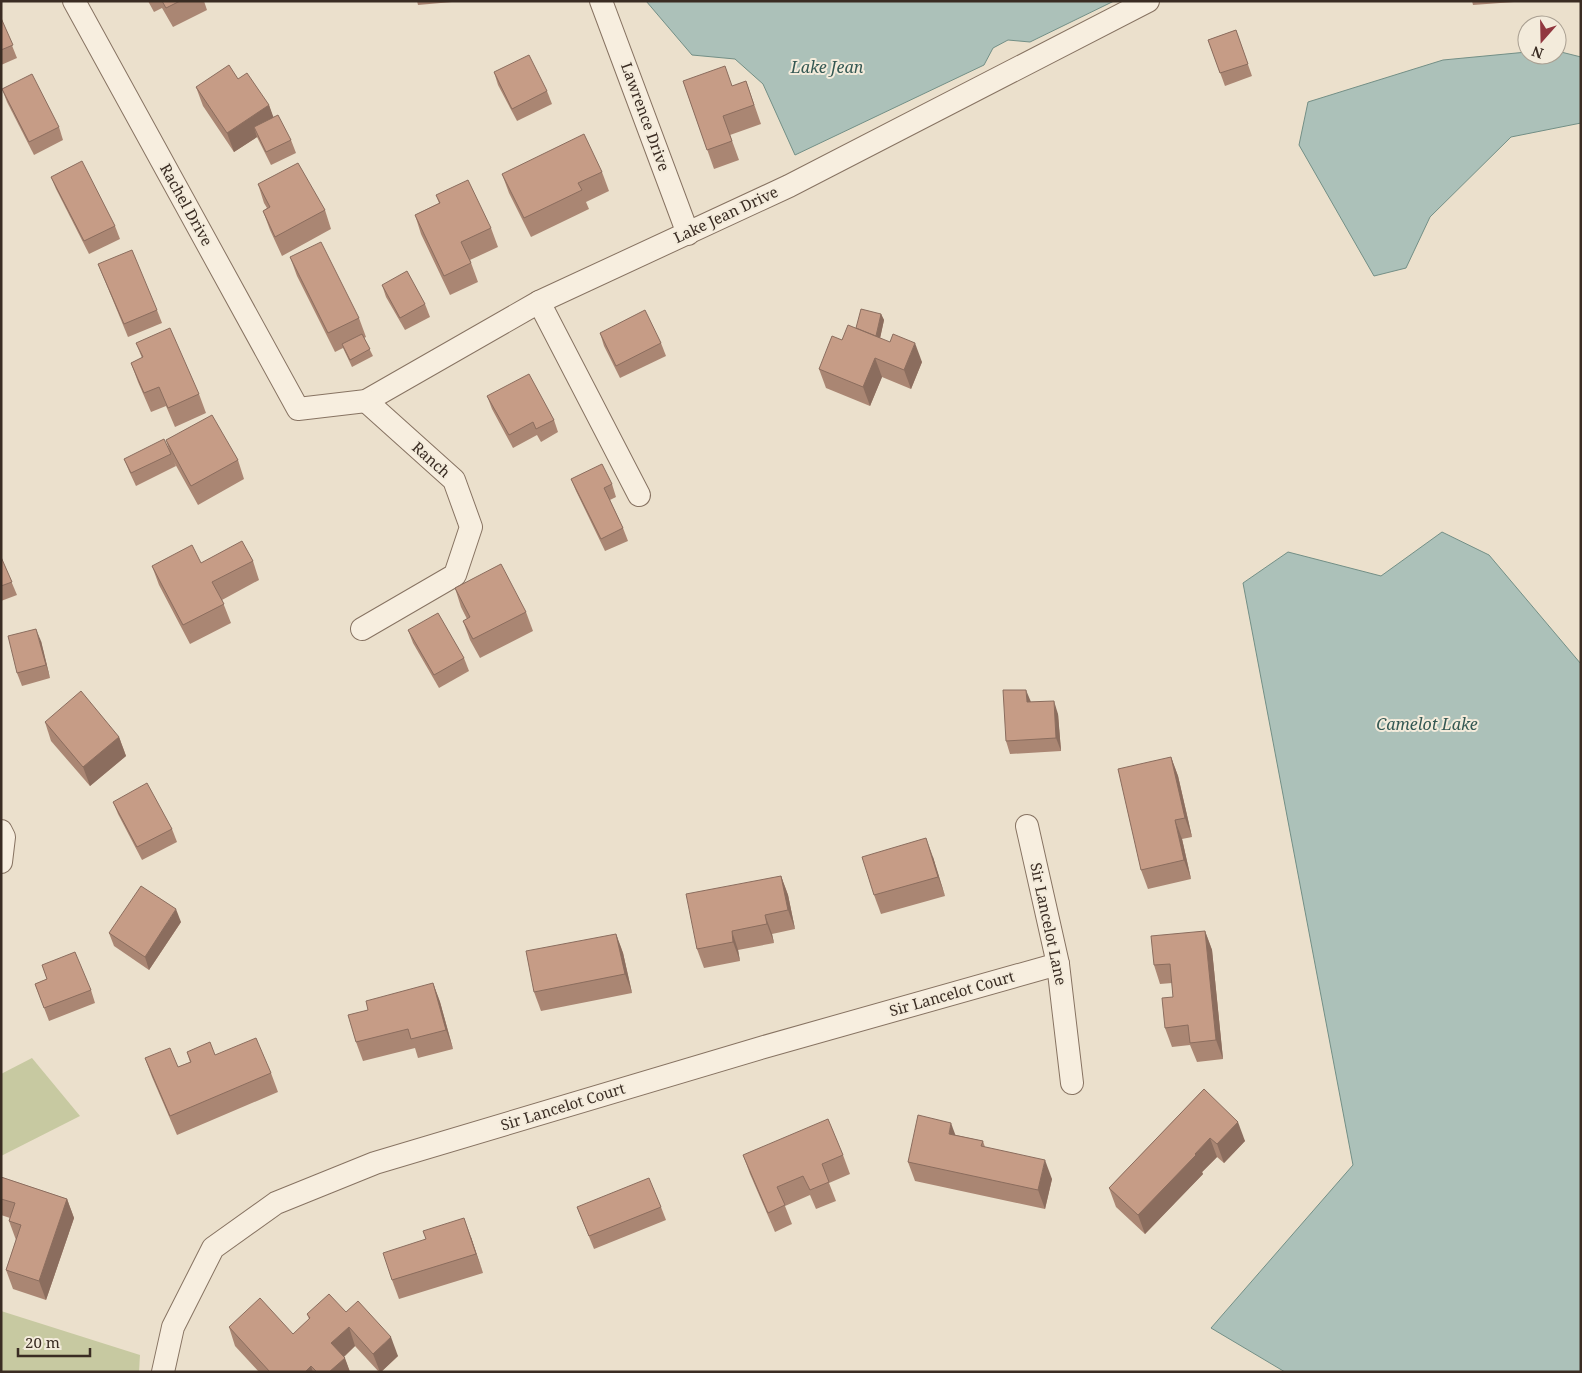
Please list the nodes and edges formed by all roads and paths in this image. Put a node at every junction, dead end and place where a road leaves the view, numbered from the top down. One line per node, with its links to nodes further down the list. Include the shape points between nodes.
1 (74, 1): 7 (street, Rachel Drive)
2 (601, 1): 4 (street, Lawrence Drive)
3 (1148, 1): 4 (street, Lake Jean Drive)
4 (688, 234): 5 (street, Lake Jean Drive)
5 (539, 302): 6 (street, Lake Jean Drive); 8 (street)
6 (366, 401): 7 (street, Lake Jean Drive); 9 (street, Ranch, via 454,480 471,527 455,574)
7 (298, 409)
8 (640, 494)
9 (362, 629)
10 (1027, 826): 13 (street, Sir Lancelot Lane)
11 (1, 831): 12 (street, via 4,837)
12 (1, 862)
13 (1058, 964): 14 (street, Sir Lancelot Lane); 15 (street, Sir Lancelot Court, via 764,1047 375,1163 276,1203 212,1248 173,1327)
14 (1072, 1083)
15 (163, 1372)

